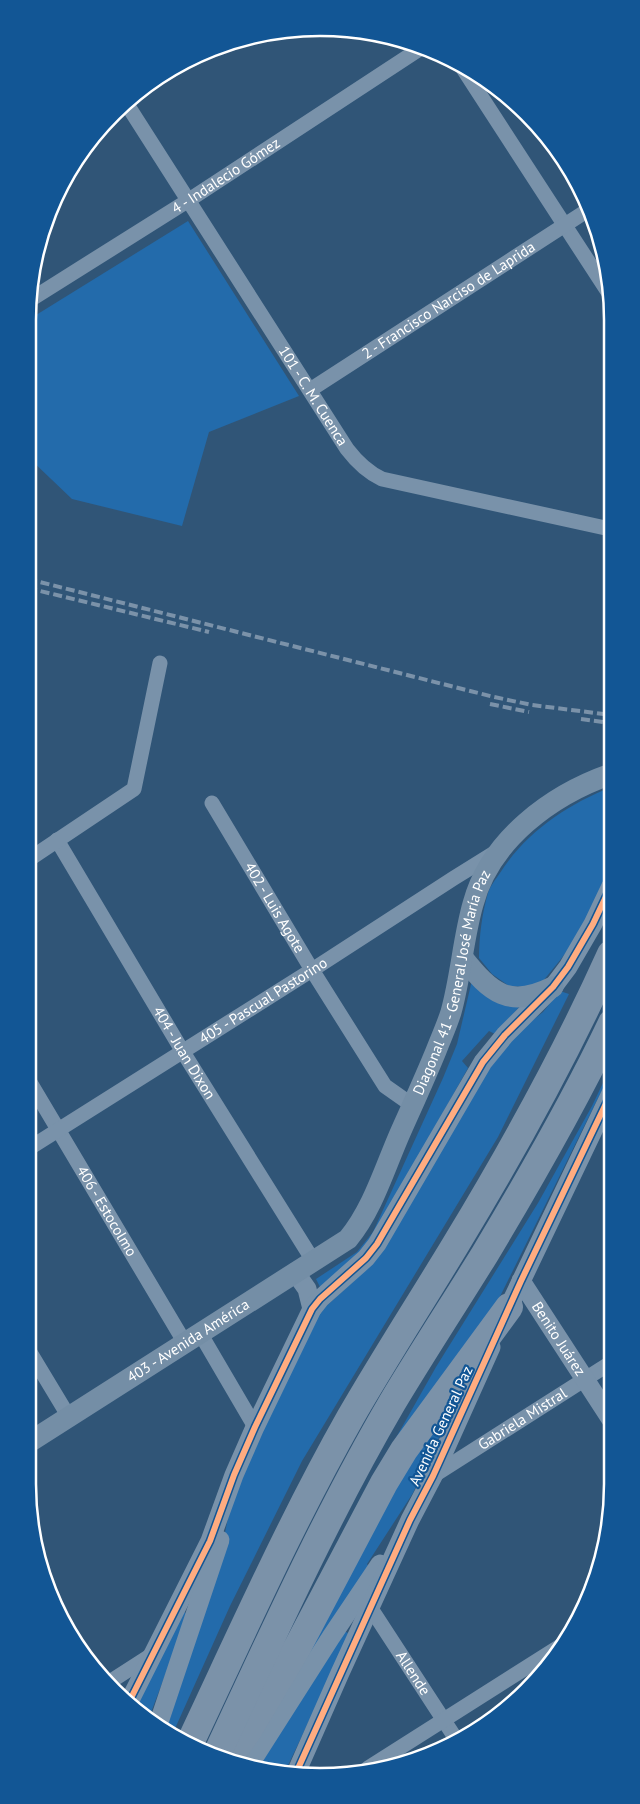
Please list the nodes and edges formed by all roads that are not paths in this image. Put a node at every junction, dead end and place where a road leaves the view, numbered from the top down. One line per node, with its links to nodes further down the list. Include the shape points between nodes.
1 (414, 52): 4 (street, 4 - Indalecio Gómez)
2 (470, 79): 6 (street)
3 (130, 109): 4 (street, 101 - C. M. Cuenca)
4 (188, 200): 8 (street, 4 - Indalecio Gómez); 9 (street, 101 - C. M. Cuenca)
5 (583, 213): 6 (street, 2 - Francisco Narciso de Laprida)
6 (565, 224): 7 (street); 9 (street, 2 - Francisco Narciso de Laprida)
7 (601, 280)
8 (38, 295)
9 (310, 390): 10 (street, 101 - C. M. Cuenca, via 359,464 382,480)
10 (604, 528)
11 (160, 664): 14 (street, via 134,789)
12 (604, 777): 15 (main road, Diagonal 41 - General José María Paz, via 572,790 550,804)
13 (212, 803): 20 (street, 402 - Luis Agote)
14 (57, 840): 16 (street); 23 (street, 404 - Juan Dixon)
15 (498, 851): 18 (main road, Diagonal 41 - General José María Paz, via 473,902); 20 (street, 405 - Pascual Pastorino)
16 (36, 854)
17 (604, 901): 21 (street, via 579,949)
18 (463, 958): 21 (main road, via 476,974 503,995 522,998); 25 (main road, Diagonal 41 - General José María Paz, via 450,1014)
19 (604, 969): 54 (highway, via 533,1113 323,1466)
20 (312, 970): 23 (street, 405 - Pascual Pastorino); 25 (street, 402 - Luis Agote, via 385,1086)
21 (554, 987): 34 (street, via 505,1035 483,1062 377,1244)
22 (604, 1038): 55 (highway, via 545,1152 350,1478)
23 (183, 1052): 27 (street, 405 - Pascual Pastorino); 30 (street, 404 - Juan Dixon)
24 (36, 1092): 27 (street, 406 - Estocolmo)
25 (412, 1105): 29 (main road, Diagonal 41 - General José María Paz, via 364,1217)
26 (604, 1108): 32 (street, Avenida General Paz)
27 (58, 1129): 28 (street, 405 - Pascual Pastorino); 35 (street, 406 - Estocolmo)
28 (36, 1143)
29 (348, 1240): 30 (main road, 403 - Avenida América)
30 (314, 1262): 31 (main road, 403 - Avenida América)
31 (295, 1272): 34 (street, via 307,1289); 35 (main road, 403 - Avenida América)
32 (521, 1281): 33 (street, Avenida General Paz); 38 (street, Benito Juárez)
33 (509, 1307): 44 (street, Avenida General Paz); 56 (highway, via 404,1450 298,1646)
34 (312, 1309): 41 (street)
35 (193, 1338): 40 (main road, 403 - Avenida América); 41 (street, 406 - Estocolmo)
36 (36, 1362): 40 (street)
37 (604, 1367): 38 (street, Gabriela Mistral)
38 (586, 1379): 39 (street, Benito Juárez); 44 (street, Gabriela Mistral)
39 (604, 1408)
40 (69, 1417): 42 (main road, 403 - Avenida América)
41 (255, 1427): 43 (street)
42 (36, 1438)
43 (234, 1475): 47 (street, via 210,1541); 51 (street, via 216,1553)
44 (433, 1476): 45 (street, Avenida General Paz)
45 (410, 1520): 46 (street, Avenida General Paz); 57 (street, Avenida General Paz)
46 (370, 1607): 52 (street, Allende); 59 (street, Avenida General Paz)
47 (153, 1654): 49 (street); 50 (street)
48 (547, 1655): 52 (street)
49 (114, 1679)
50 (132, 1696)
51 (159, 1718)
52 (444, 1720): 53 (street, Allende); 58 (street)
53 (453, 1734)
54 (193, 1737)
55 (219, 1749)
56 (231, 1754)
57 (253, 1759)
58 (379, 1761)
59 (299, 1767)

